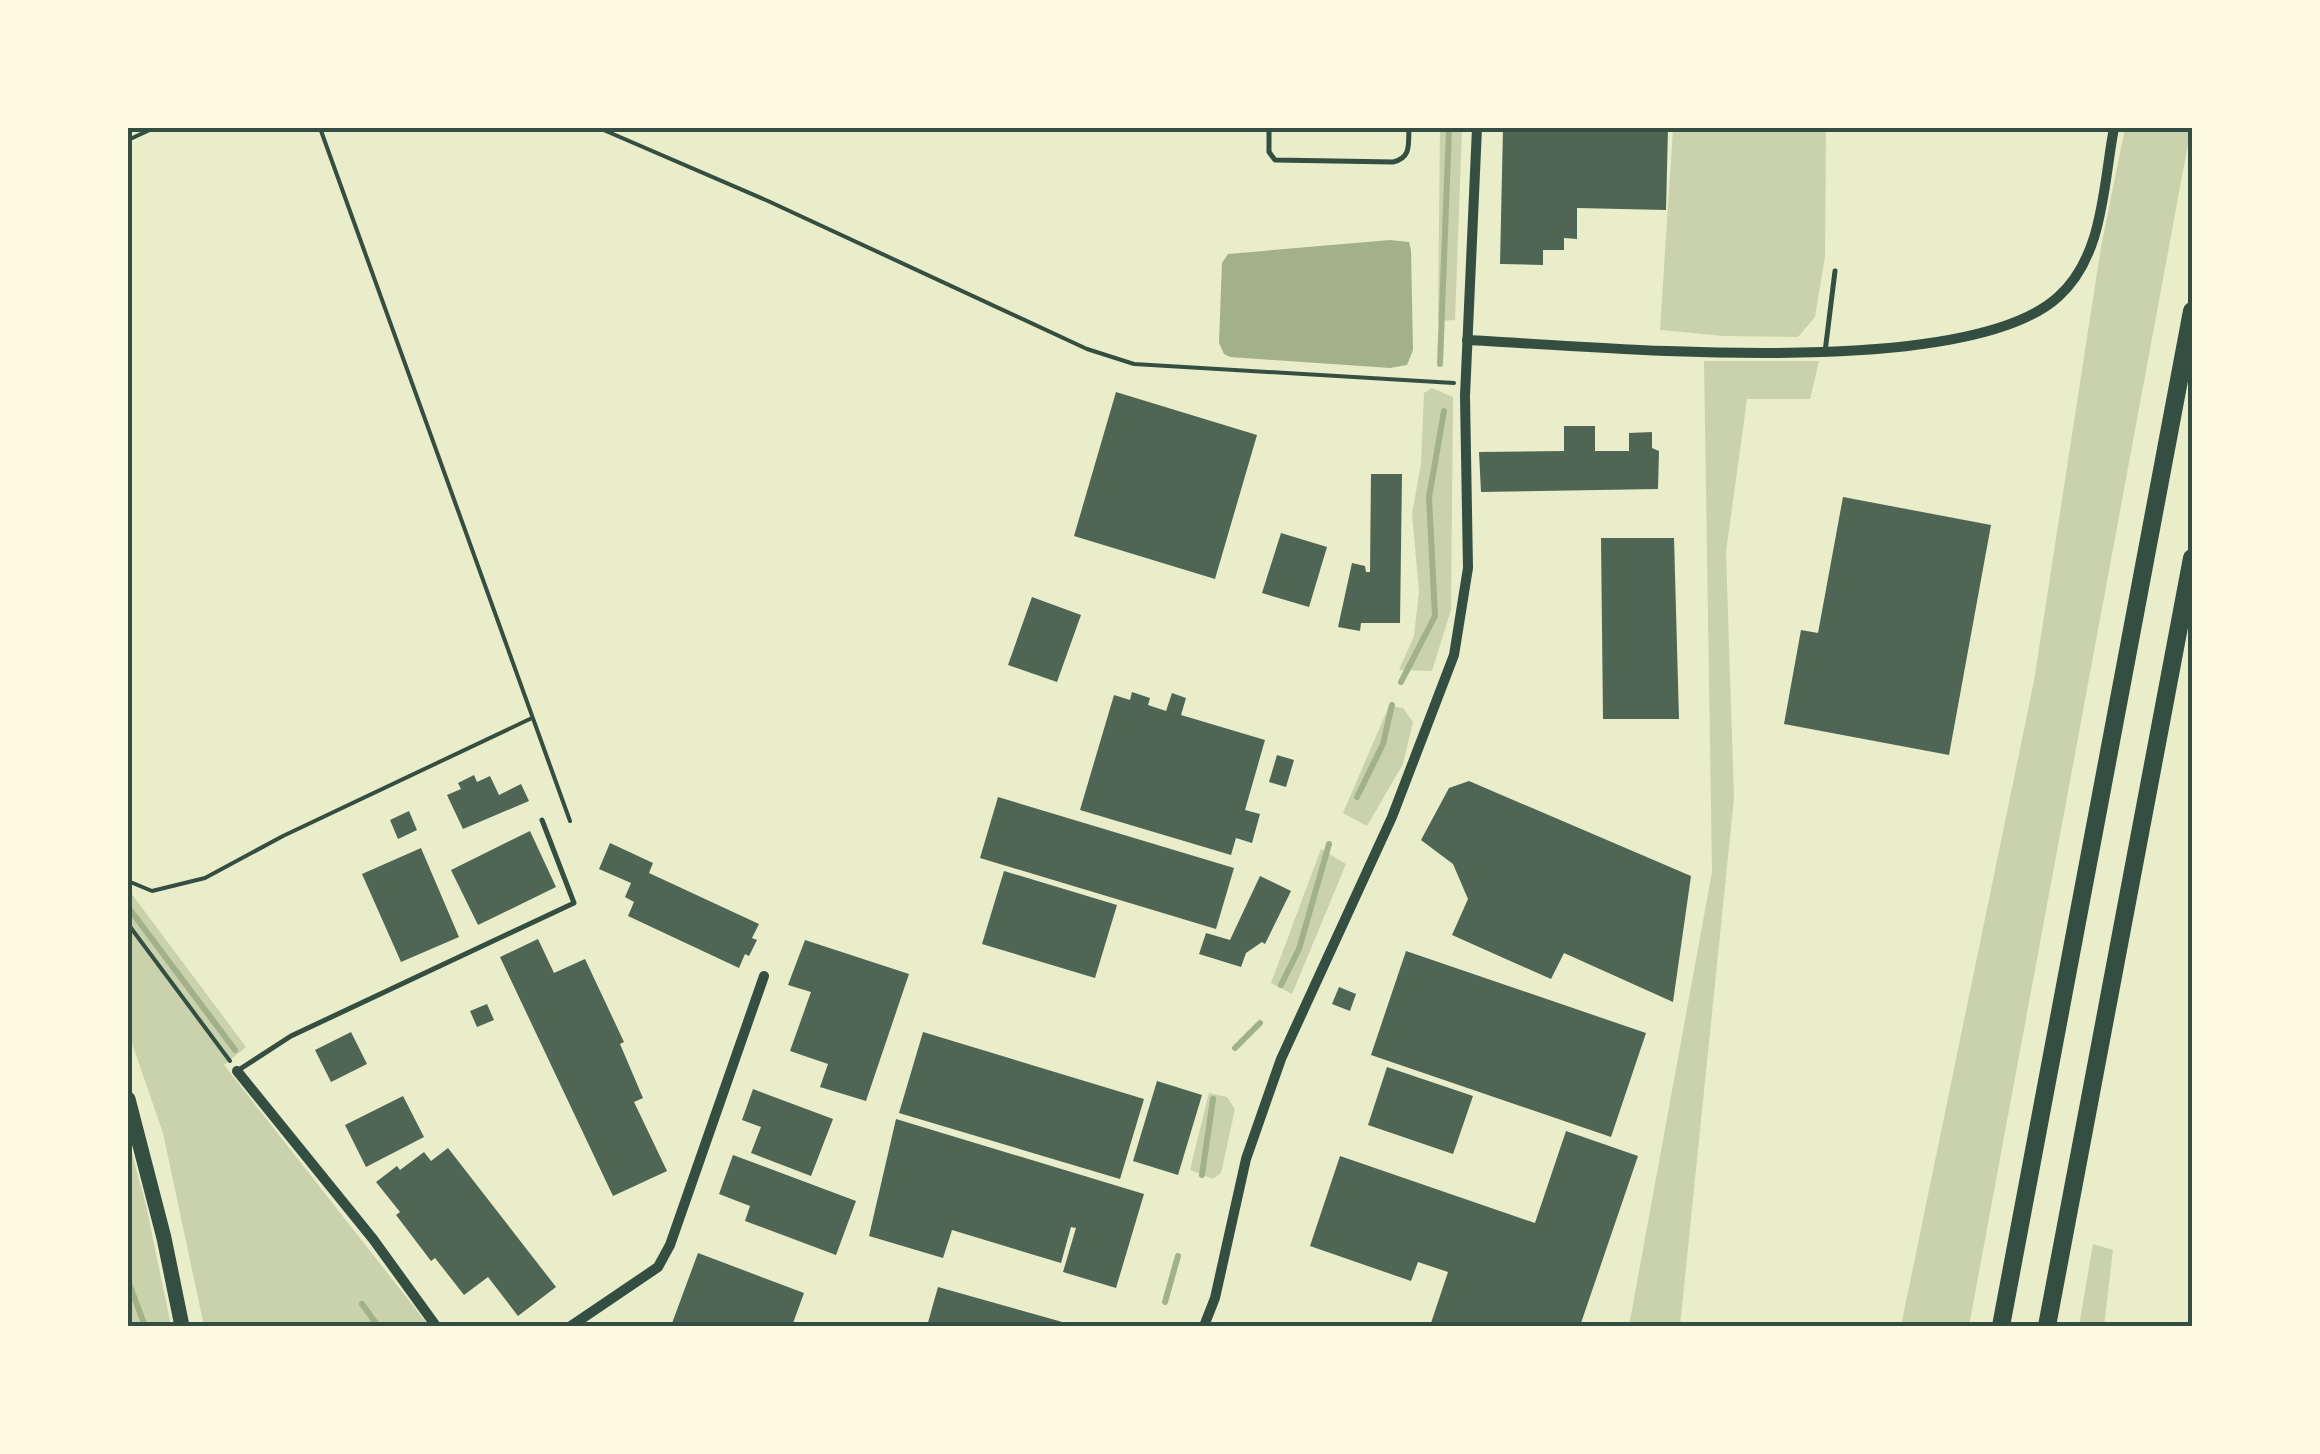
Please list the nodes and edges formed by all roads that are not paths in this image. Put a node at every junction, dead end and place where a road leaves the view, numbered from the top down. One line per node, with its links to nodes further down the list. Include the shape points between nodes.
1 (1269, 128): 2 (lane, via 1275,160 1393,162 1408,152)
2 (1409, 128)
3 (1477, 128): 7 (street)
4 (2114, 128): 8 (street, via 2089,258 2058,297 2032,314 1956,338)
5 (1835, 270): 8 (lane)
6 (2192, 311): 18 (highway)
7 (1467, 340): 8 (street); 17 (street, via 1468,568 1454,655 1392,817 1281,1059 1246,1159)
8 (1825, 352)
9 (2192, 558): 19 (highway)
10 (542, 820): 12 (lane, via 574,903 291,1036)
11 (764, 976): 16 (street, via 658,1267)
12 (237, 1070): 15 (street)
13 (128, 1100): 14 (main road)
14 (182, 1326)
15 (436, 1326)
16 (571, 1326)
17 (1204, 1326)
18 (2000, 1326)
19 (2047, 1326)

